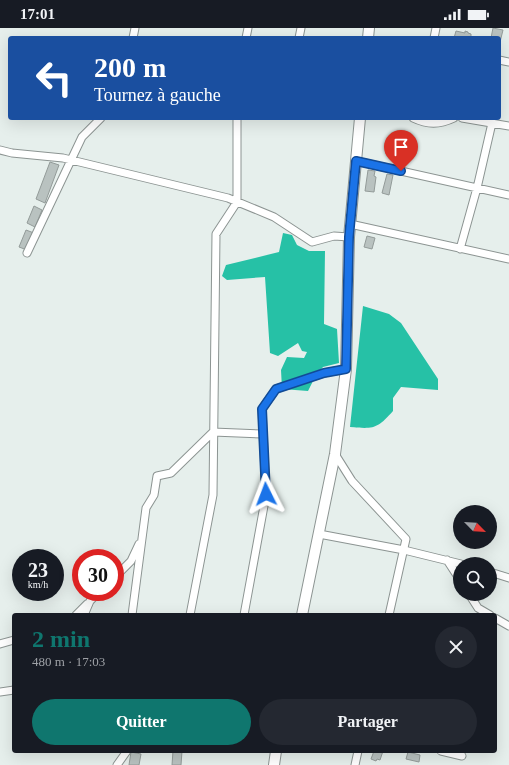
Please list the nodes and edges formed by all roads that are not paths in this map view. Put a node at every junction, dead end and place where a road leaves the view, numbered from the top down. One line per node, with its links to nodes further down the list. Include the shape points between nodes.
1 (99, 120): 10 (street, via 82,136)
2 (238, 120): 14 (street)
3 (360, 120): 11 (main road)
4 (424, 120): 5 (street, via 443,123)
5 (450, 120)
6 (474, 120): 7 (street)
7 (492, 123): 8 (street); 12 (street)
8 (509, 126)
9 (0, 150): 10 (street)
10 (71, 160): 14 (street); 18 (street)
11 (356, 161): 12 (street); 15 (main road)
12 (477, 188): 13 (street); 17 (street)
13 (509, 195)
14 (237, 202): 16 (street, via 274,218 312,242 334,236); 21 (street, via 216,234)
15 (350, 224): 16 (main road); 17 (street)
16 (349, 237): 20 (main road)
17 (460, 249): 19 (street)
18 (27, 253)
19 (509, 259)
20 (346, 369): 22 (street, via 324,373 276,389 262,409); 23 (main road)
21 (213, 432): 22 (street); 25 (street, via 171,473 157,476 154,495 146,508); 38 (street, via 213,495)
22 (263, 434): 39 (street, via 266,494)
23 (335, 454): 24 (main road); 26 (street, via 352,481 406,539)
24 (318, 534): 26 (street); 40 (main road)
25 (143, 536): 29 (street, via 131,561); 37 (street)
26 (404, 550): 27 (street); 41 (street)
27 (447, 560): 28 (street); 30 (street)
28 (453, 562)
29 (124, 568)
30 (453, 569)
31 (497, 574): 32 (street)
32 (509, 578)
33 (90, 601): 35 (street); 36 (street)
34 (474, 601): 42 (street, via 478,608)
35 (79, 613)
36 (85, 613)
37 (135, 613)
38 (190, 613)
39 (244, 613)
40 (302, 613)
41 (389, 613)
42 (487, 613)
43 (497, 619): 44 (street)
44 (509, 626)
45 (12, 641): 46 (street)
46 (0, 644)
47 (12, 690): 48 (street)
48 (0, 692)
49 (126, 753): 54 (street)
50 (276, 753): 55 (main road)
51 (358, 753): 56 (street)
52 (449, 753): 53 (street)
53 (462, 756)
54 (117, 765)
55 (274, 765)
56 (355, 765)

